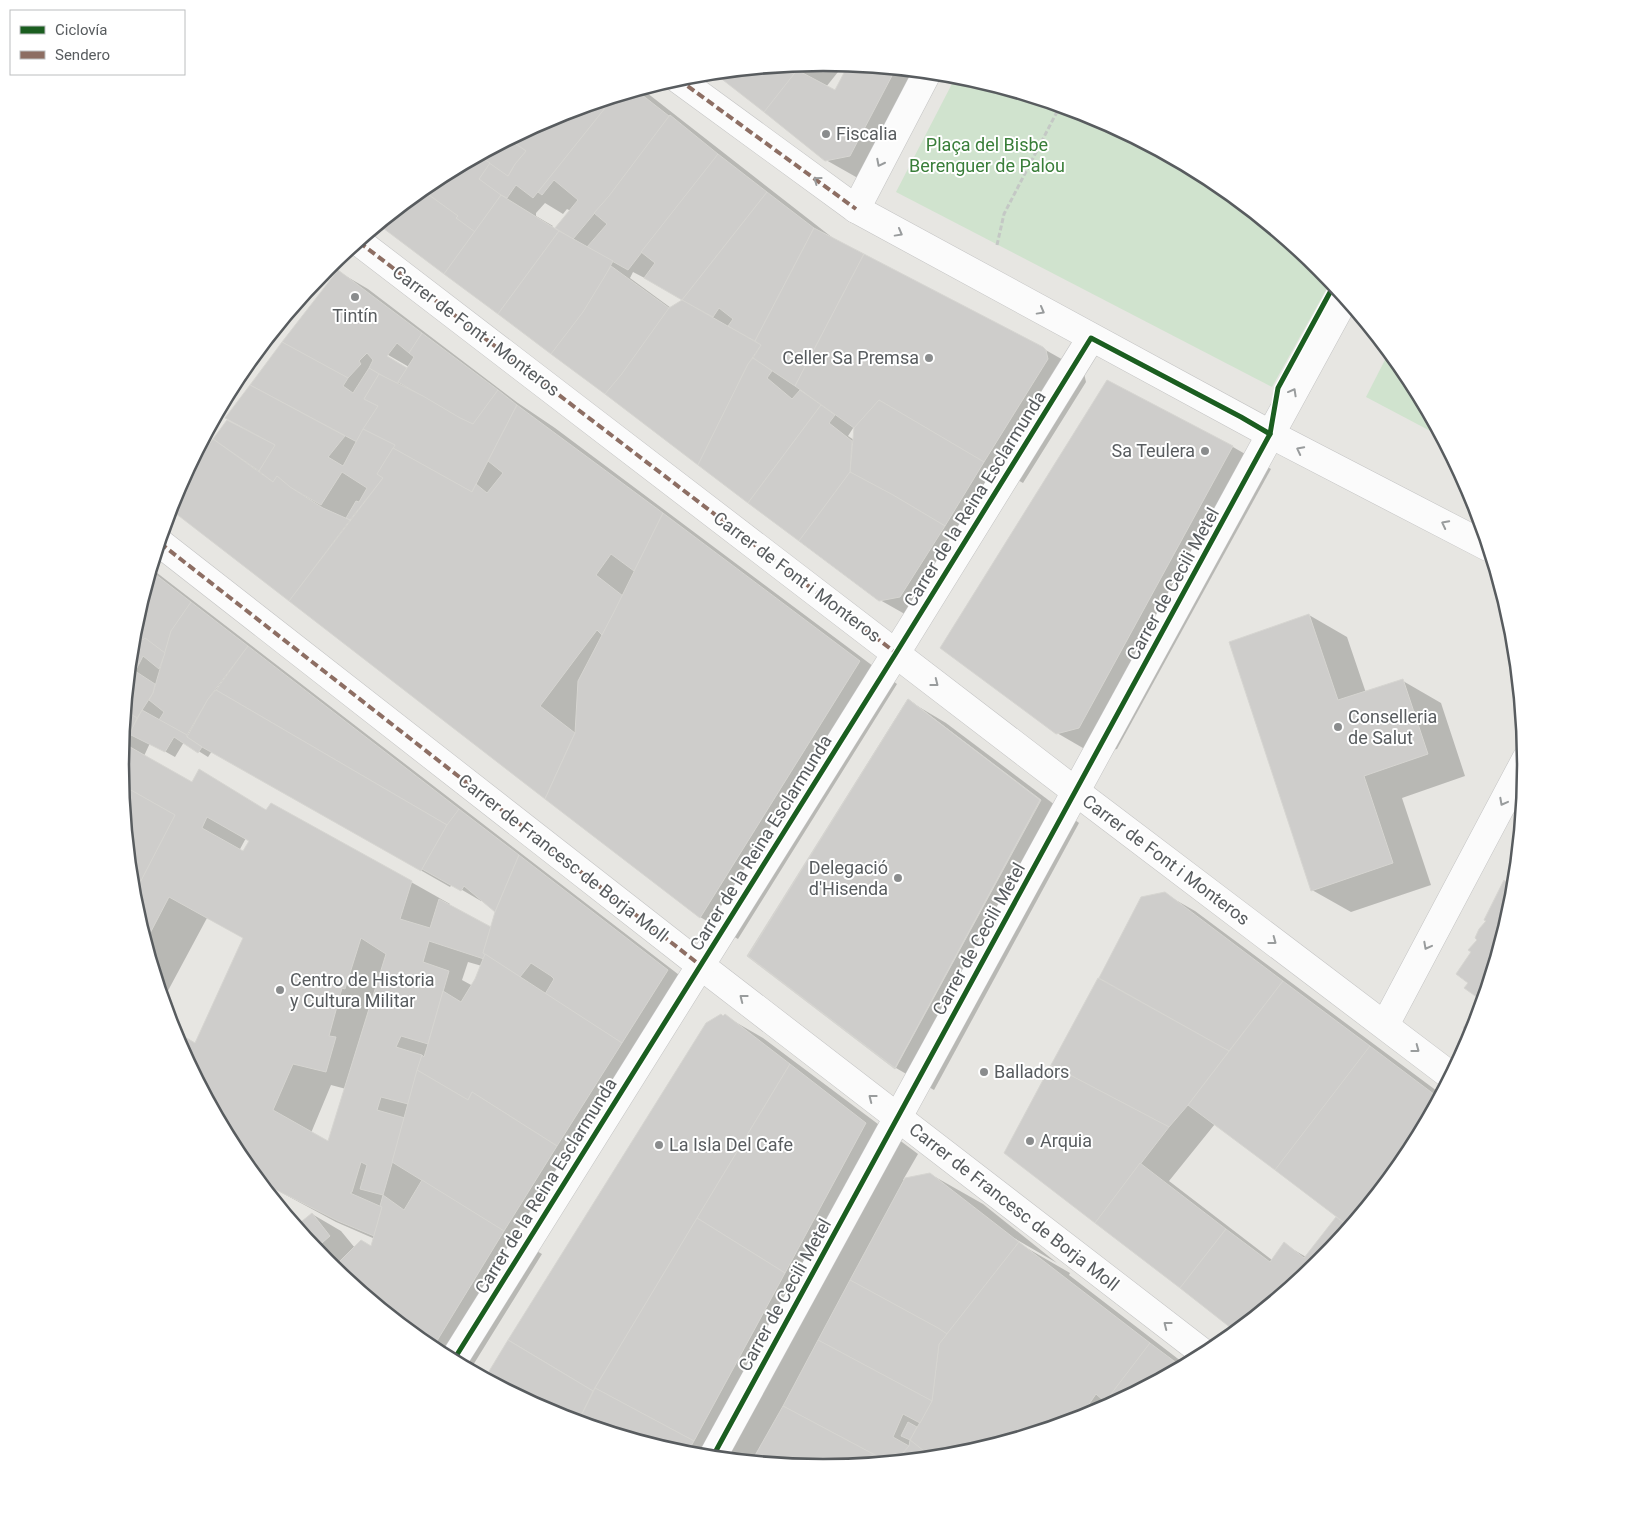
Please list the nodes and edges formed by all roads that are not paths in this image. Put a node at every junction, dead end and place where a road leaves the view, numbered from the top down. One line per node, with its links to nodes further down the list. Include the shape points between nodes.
1 (924, 79): 3 (street, one-way to 3)
2 (688, 85): 3 (street, one-way to 2)
3 (856, 209): 6 (street, one-way to 6)
4 (364, 246): 10 (street, Carrer de Font i Monteros)
5 (1342, 304): 7 (street, one-way to 5)
6 (1091, 338): 7 (street); 10 (street, Carrer de la Reina Esclarmunda)
7 (1270, 434): 8 (street, one-way to 7); 12 (street, Carrer de Cecili Metel)
8 (1481, 542)
9 (165, 547): 13 (street, Carrer de Francesc de Borja Moll)
10 (896, 653): 12 (street, Carrer de Font i Monteros, one-way to 12); 13 (street, Carrer de la Reina Esclarmunda)
11 (1518, 775): 14 (street, one-way to 14)
12 (1075, 792): 14 (street, Carrer de Font i Monteros, one-way to 14); 16 (street, Carrer de Cecili Metel)
13 (700, 965): 16 (street, Carrer de Francesc de Borja Moll, one-way to 13); 18 (street, Carrer de la Reina Esclarmunda)
14 (1385, 1025): 15 (street, Carrer de Font i Monteros, one-way to 15)
15 (1446, 1072)
16 (898, 1118): 17 (street, Carrer de Francesc de Borja Moll, one-way to 16); 19 (street, Carrer de Cecili Metel)
17 (1199, 1349)
18 (457, 1355)
19 (716, 1451)

